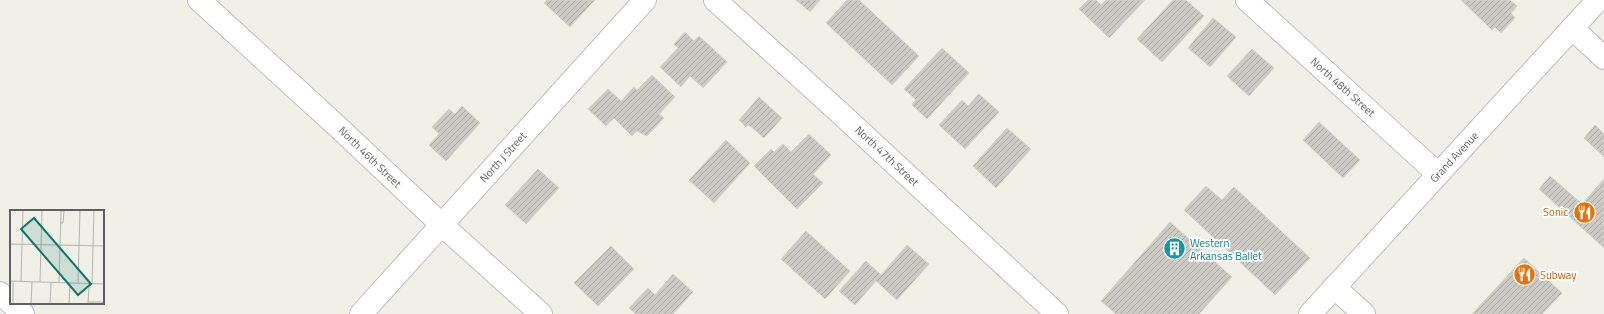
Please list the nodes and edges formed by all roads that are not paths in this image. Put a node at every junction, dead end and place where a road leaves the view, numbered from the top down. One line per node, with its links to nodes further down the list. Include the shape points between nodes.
1 (199, 0): 9 (street, North 46th Street)
2 (645, 0): 9 (street, North J Street)
3 (715, 0): 17 (street, North 47th Street)
4 (1247, 0): 8 (street, North 48th Street)
5 (1598, 0): 6 (street, Grand Avenue)
6 (1572, 28): 7 (street); 8 (street, Grand Avenue)
7 (1604, 58)
8 (1438, 174): 10 (street, Grand Avenue)
9 (442, 225): 15 (street, North J Street); 16 (street, North 46th Street)
10 (1334, 287): 18 (street, Grand Avenue); 19 (street)
11 (0, 293): 12 (street)
12 (10, 302)
13 (12, 304): 14 (street)
14 (23, 314)
15 (361, 314)
16 (541, 314)
17 (1057, 314)
18 (1310, 314)
19 (1364, 314)

